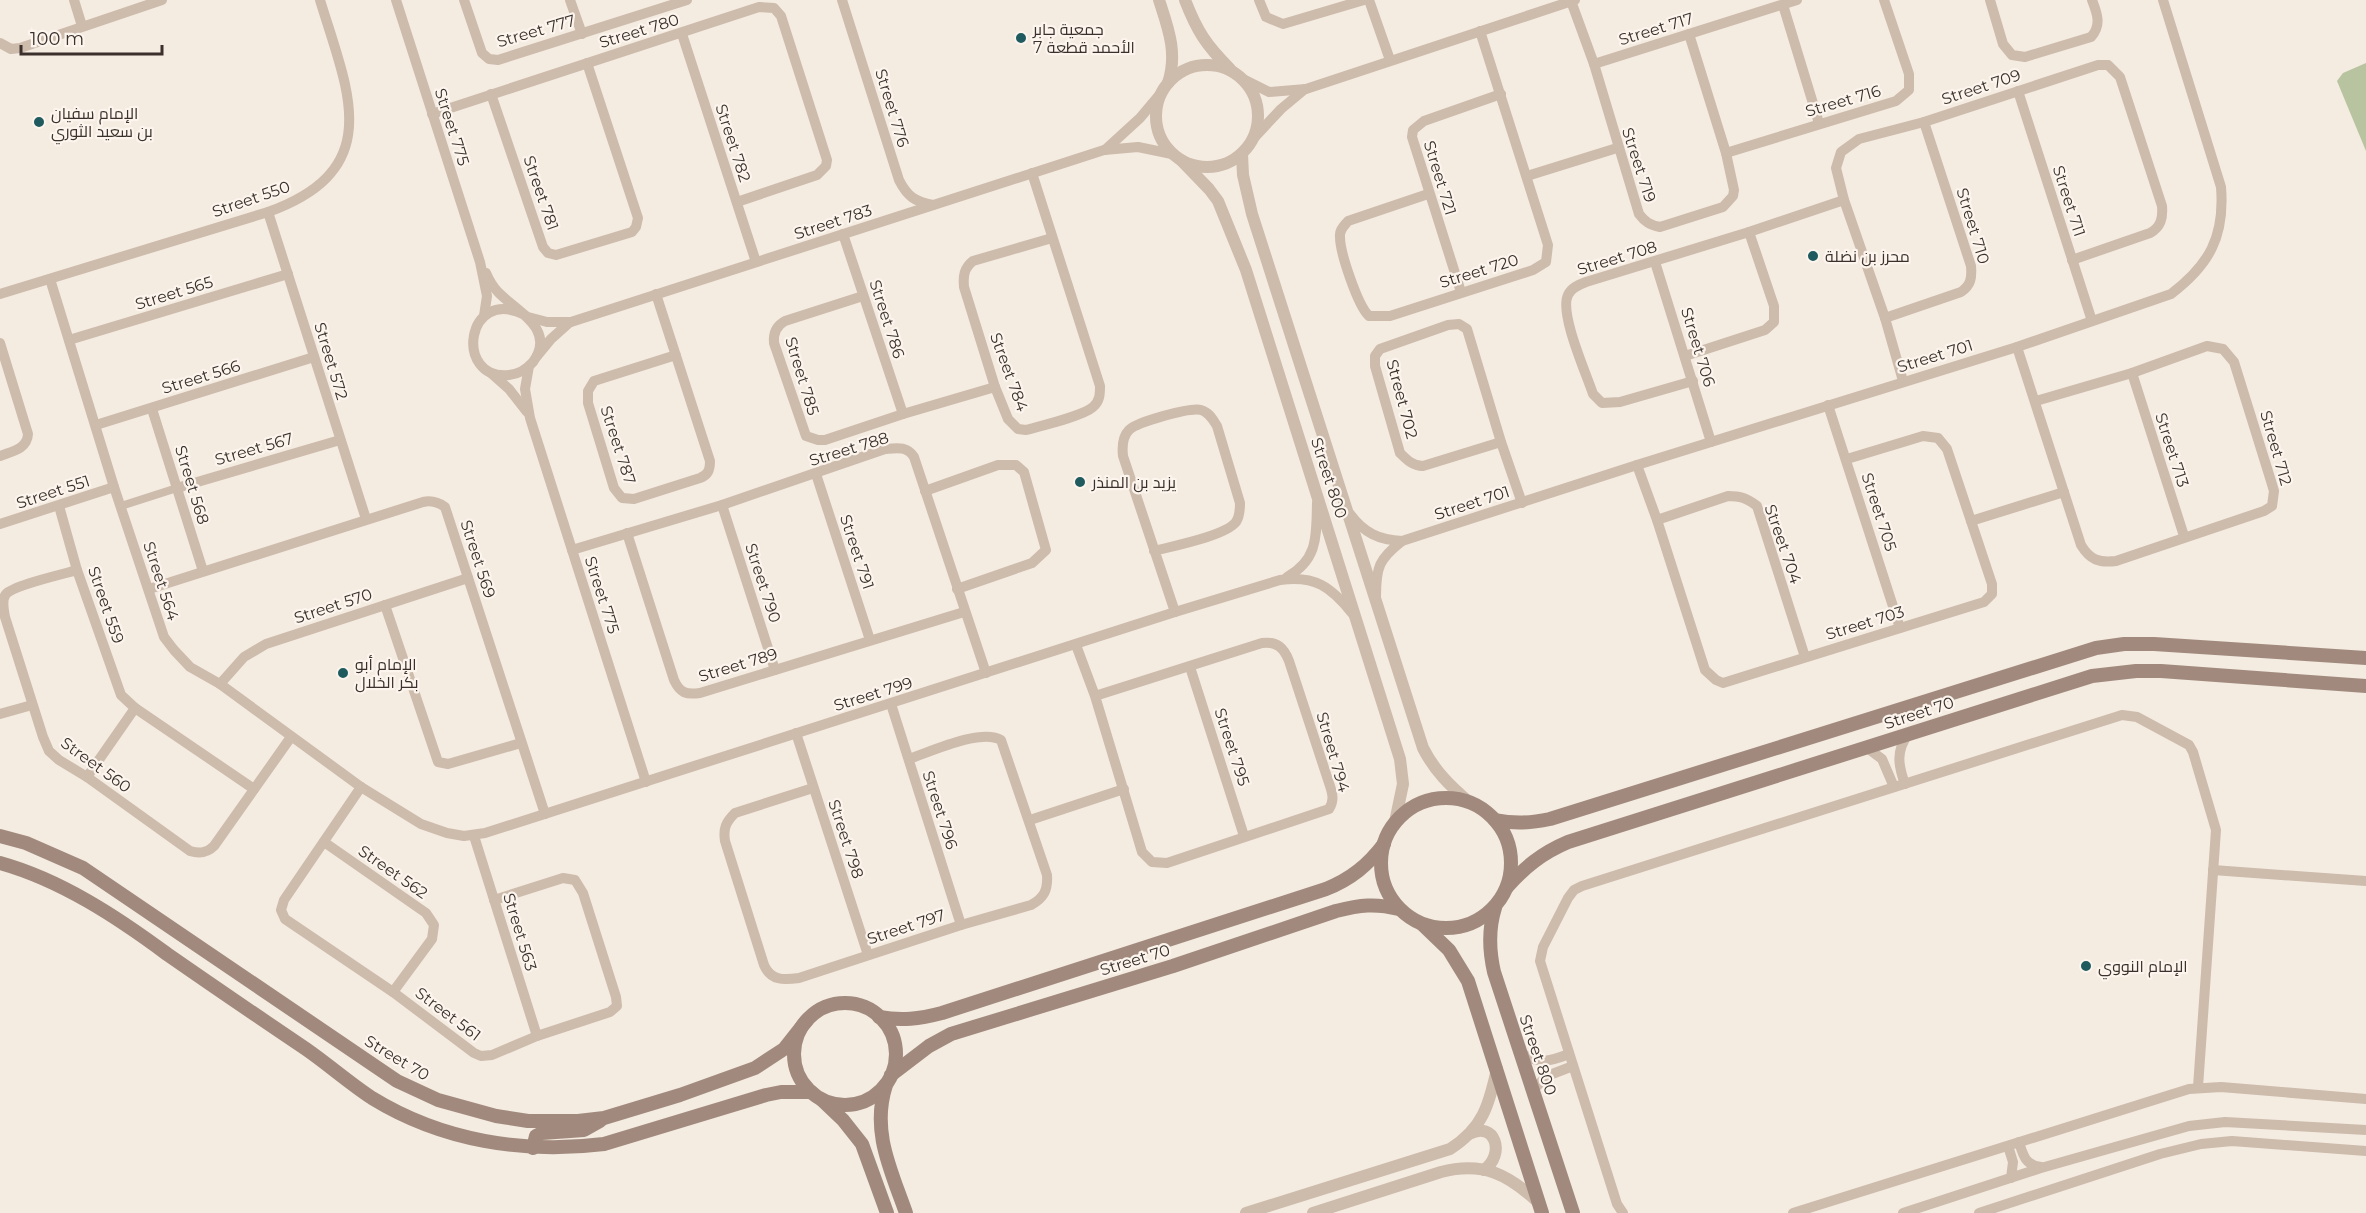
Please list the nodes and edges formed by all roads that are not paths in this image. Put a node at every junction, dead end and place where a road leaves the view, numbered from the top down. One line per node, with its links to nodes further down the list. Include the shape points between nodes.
1 (74, 0): 22 (street)
2 (162, 0): 22 (street)
3 (320, 0): 52 (street, Street 550, via 347,87 349,129 333,171 304,197)
4 (396, 0): 37 (street, Street 775)
5 (464, 0): 24 (street, Street 777, via 482,53 489,59 508,58)
6 (570, 0): 24 (street)
7 (687, 0): 20 (street, Street 777)
8 (842, 0): 51 (street, Street 776, via 899,180 913,200)
9 (1159, 0): 32 (street, via 1174,56)
10 (1185, 0): 31 (street, via 1197,31)
11 (1259, 0): 12 (street, via 1266,17 1283,24)
12 (1364, 0)
13 (1369, 0): 28 (street)
14 (1797, 0): 21 (street, Street 717)
15 (1884, 0): 39 (street, Street 716, via 1909,74 1909,90 1896,101)
16 (1990, 0): 17 (street, via 2003,44 2012,55 2025,57 2091,37 2098,24)
17 (2092, 0)
18 (2163, 0): 69 (street, Street 701, via 2221,187 2221,219 2206,260 2191,279 2170,294)
19 (1573, 1): 23 (street); 30 (street, Street 719)
20 (673, 2): 24 (street, Street 777)
21 (1783, 5): 26 (street, Street 717); 39 (street)
22 (82, 26): 27 (street, via 20,48 11,49)
23 (1480, 31): 28 (street); 36 (street, Street 720)
24 (582, 34)
25 (682, 34): 29 (street, Street 780); 50 (street, Street 782); 50 (street, Street 780, via 759,7 774,8 781,16 826,166 817,175)
26 (1689, 34): 30 (street, Street 717); 43 (street, Street 719)
27 (0, 43)
28 (1390, 60): 33 (street)
29 (587, 63): 35 (street, Street 780); 35 (street, Street 781, via 638,218 632,232 556,255 548,253)
30 (1594, 64): 41 (street, Street 719)
31 (1238, 76): 32 (street, via 1216,66 1199,66 1182,72); 33 (street, via 1269,92); 40 (street, via 1253,92 1258,107)
32 (1165, 88): 42 (street, Street 783, via 1140,118); 45 (street, via 1157,104 1156,125 1165,146)
33 (1306, 89): 40 (street)
34 (2018, 91): 38 (street, Street 709); 56 (street, Street 711); 56 (street, Street 709, via 2103,64 2116,70 2159,196 2163,216 2156,230)
35 (491, 94): 37 (street, Street 780)
36 (1501, 94): 47 (street, Street 720); 48 (street, Street 721, via 1417,124 1412,137)
37 (432, 114): 57 (street, Street 775)
38 (1924, 122): 49 (street, Street 709, via 1859,139 1841,152 1836,168); 68 (street, Street 710, via 1972,277 1961,292)
39 (1819, 123): 43 (street, Street 716)
40 (1253, 139): 44 (street)
41 (1617, 148): 43 (street, Street 719, via 1639,214 1648,224 1660,226 1729,202 1734,189); 47 (street)
42 (1104, 150): 45 (street, Street 783, via 1138,147); 46 (street, Street 783)
43 (1726, 153)
44 (1242, 154): 45 (street, via 1212,167 1196,166); 102 (street, Street 800, via 1252,214)
45 (1176, 157): 101 (street, Street 800, via 1209,189 1229,225)
46 (1032, 173): 51 (street, Street 783); 55 (street, Street 784)
47 (1527, 177): 62 (street, Street 720, via 1548,245 1546,262 1533,270)
48 (1428, 194): 62 (street, Street 721); 62 (street, Street 720, via 1348,221 1342,228 1341,245 1359,303 1369,316 1378,318)
49 (1844, 200): 53 (street, Street 708); 68 (street, Street 709)
50 (737, 202): 58 (street, Street 782)
51 (934, 205): 54 (street, Street 783)
52 (268, 212): 60 (street, Street 572); 61 (street, Street 550)
53 (1749, 232): 59 (street, Street 708); 75 (street, via 1774,306 1774,322 1765,330)
54 (843, 234): 58 (street, Street 783); 65 (street, Street 786)
55 (1052, 238): 83 (street, Street 784, via 973,261 965,272 964,287); 83 (street, Street 784, via 1100,386 1099,400 1090,410 1026,430 1010,422)
56 (2073, 260): 69 (street, Street 711)
57 (480, 262): 66 (street, Street 775, via 488,296); 67 (street, Street 775, via 497,291)
58 (756, 262): 64 (street, Street 783)
59 (1655, 262): 75 (street, Street 706); 81 (street, Street 708, via 1576,286 1568,294 1565,314 1593,394 1602,402 1620,402)
60 (288, 274): 71 (street, Street 565); 76 (street, Street 572)
61 (50, 279): 63 (street, Street 550); 71 (street, Street 564)
62 (1461, 292)
63 (0, 294)
64 (656, 294): 70 (street, Street 783); 74 (street, Street 787)
65 (863, 296): 87 (street, Street 786); 87 (street, Street 785, via 785,321 775,331 774,343 803,430 806,436 825,440)
66 (484, 316): 67 (street, via 504,309); 79 (street, via 477,325 472,346 475,356)
67 (527, 316): 70 (street, Street 783, via 547,322); 77 (street, via 539,337)
68 (1884, 318): 82 (street, Street 709)
69 (2092, 321): 73 (street, Street 701)
70 (571, 322): 77 (street, Street 783)
71 (69, 340): 89 (street, Street 564)
72 (0, 343): 78 (street)
73 (2016, 347): 82 (street, Street 701); 84 (street, Street 712)
74 (676, 355): 74 (street, Street 787, via 594,381 588,391 588,403 614,488 622,498 634,499 706,476 710,468)
75 (1685, 356): 81 (street, Street 706)
76 (314, 357): 86 (street, Street 566); 90 (street, Street 572)
77 (532, 362): 79 (street, via 510,375); 88 (street, Street 775, via 525,389)
78 (3, 365): 93 (street, via 28,439 23,447)
79 (490, 371): 88 (street, Street 775)
80 (2132, 373): 84 (street, Street 712); 112 (street, Street 713); 112 (street, Street 712, via 2207,346 2223,349 2234,362 2274,500 2264,511)
81 (1693, 381): 92 (street, Street 706)
82 (1902, 381): 85 (street, Street 701)
83 (995, 387): 87 (street, Street 785)
84 (2036, 401): 100 (street, Street 712)
85 (1828, 405): 92 (street, Street 701); 94 (street, Street 705)
86 (152, 409): 89 (street, Street 566); 98 (street, Street 568)
87 (903, 414)
88 (530, 418): 114 (street, Street 775)
89 (96, 425): 97 (street, Street 564)
90 (340, 440): 98 (street, Street 567); 107 (street, Street 572)
91 (1501, 442): 91 (street, Street 702, via 1467,329 1460,324 1448,325 1380,348 1375,366 1400,453 1407,460 1423,466); 103 (street, Street 702)
92 (1711, 442): 95 (street, Street 701)
93 (0, 456)
94 (1847, 459): 109 (street, Street 703, via 1923,436 1938,438 1947,449); 127 (street, Street 705)
95 (1637, 465): 103 (street, Street 701); 108 (street, Street 703)
96 (816, 474): 99 (street, Street 788, via 885,449 904,448 914,457); 104 (street, Street 788); 128 (street, Street 791)
97 (114, 487): 105 (street, Street 551); 106 (street, Street 564)
98 (177, 488): 106 (street); 117 (street, Street 568)
99 (925, 491): 120 (street, Street 788); 120 (street, via 998,465 1016,465 1024,472 1046,550 1032,563)
100 (2064, 492): 109 (street); 112 (street, Street 712, via 2081,546 2095,561 2116,561)
101 (1318, 499): 119 (street, Street 799, via 1310,556 1303,567); 126 (street, Street 800)
102 (1342, 503): 113 (street, Street 701, via 1371,535 1386,541); 123 (street, Street 800)
103 (1522, 503): 113 (street, Street 701)
104 (722, 505): 111 (street, Street 788); 133 (street, Street 790)
105 (59, 506): 110 (street, Street 551); 116 (street, Street 559)
106 (121, 506): 121 (street, Street 564)
107 (366, 519): 117 (street, Street 569); 118 (street, Street 569, via 423,502 441,504)
108 (1657, 520): 130 (street, Street 704, via 1728,496 1749,499 1757,506); 130 (street, Street 703, via 1709,675 1730,682)
109 (1971, 521): 127 (street, Street 703, via 1992,594 1983,602)
110 (0, 524)
111 (627, 533): 114 (street, Street 788); 133 (street, Street 789, via 678,688 690,694 700,693)
112 (2184, 536)
113 (1402, 541): 123 (street, Street 701, via 1378,567)
114 (572, 550): 149 (street, Street 775)
115 (1154, 551): 115 (street, via 1123,456 1125,435 1138,424 1200,409 1217,426 1240,512 1237,521 1221,531); 125 (street)
116 (77, 570): 139 (street, Street 560, via 19,587 6,594 3,601 4,617); 140 (street, Street 559, via 121,695)
117 (203, 571): 121 (street, Street 569)
118 (468, 578): 122 (street, Street 570); 145 (street, Street 569)
119 (1280, 580): 125 (street, Street 799); 126 (street, Street 799, via 1314,580 1336,595)
120 (957, 588): 124 (street, Street 788)
121 (149, 590): 135 (street, Street 564, via 164,637 190,666)
122 (386, 605): 135 (street, Street 570, via 253,650); 145 (street, via 438,762 448,764)
123 (1377, 609): 155 (street, Street 800, via 1430,763)
124 (964, 612): 128 (street, Street 789); 134 (street, Street 788)
125 (1174, 612): 129 (street, Street 799)
126 (1356, 618): 159 (street, Street 800, via 1401,766 1403,794)
127 (1900, 628): 130 (street, Street 703)
128 (870, 640): 133 (street, Street 789)
129 (1076, 645): 134 (street, Street 799); 137 (street, Street 794)
130 (1805, 657)
131 (2366, 658): 158 (main road, Street 70, via 2154,644 2096,648 1551,819 1524,824)
132 (1190, 667): 137 (street, Street 794); 162 (street, Street 795); 162 (street, Street 794, via 1262,643 1284,649 1330,786 1334,799 1329,809)
133 (775, 670)
134 (986, 673): 138 (street, Street 799)
135 (220, 684): 144 (street, Street 564)
136 (2366, 686): 143 (main road, Street 70, via 2171,672 2114,673 2070,682)
137 (1095, 696): 154 (street, Street 794)
138 (891, 704): 142 (street, Street 799); 147 (street, Street 796)
139 (32, 705): 141 (street); 148 (street, Street 560, via 49,751)
140 (135, 708): 148 (street); 153 (street, Street 559)
141 (0, 714)
142 (796, 733): 149 (street, Street 799); 152 (street, Street 798)
143 (1908, 734): 146 (main road, Street 70); 150 (street, via 1898,761)
144 (291, 737): 151 (street, Street 564); 153 (street, Street 560)
145 (521, 743): 156 (street, Street 569)
146 (1866, 747): 150 (street, via 1882,759); 168 (main road, Street 70, via 1568,842 1542,854)
147 (909, 759): 157 (street, Street 797, via 976,737 994,736 1004,747); 173 (street, Street 796)
148 (87, 777): 153 (street, Street 560, via 197,853 210,850)
149 (646, 782): 156 (street, Street 799)
150 (1900, 785): 166 (street, via 2116,716 2132,716 2191,748 2215,822); 180 (street, via 1574,890 1540,957)
151 (361, 787): 161 (street, Street 564, via 421,824 447,833); 163 (street, Street 561)
152 (813, 788): 174 (street, Street 798); 174 (street, Street 797, via 735,813 724,830 724,841 764,965 768,974 786,980)
153 (254, 789)
154 (1124, 789): 157 (street); 162 (street, Street 794, via 1142,852 1152,862 1167,863)
155 (1470, 802): 158 (main road); 159 (main road, via 1429,800)
156 (545, 814): 161 (street, Street 799)
157 (1030, 820): 173 (street, Street 797, via 1047,875 1046,892 1031,905)
158 (1495, 820): 168 (main road, via 1510,847 1512,867)
159 (1395, 822): 164 (main road)
160 (0, 836): 188 (main road, Street 70, via 83,868 407,1086 438,1100 496,1116 528,1121)
161 (474, 836): 169 (street, Street 563)
162 (1244, 836)
163 (324, 842): 175 (street, Street 562, via 426,913 434,925 432,939); 175 (street, Street 561, via 284,900 282,914)
164 (1384, 844): 171 (main road, via 1381,872); 176 (main road, Street 70, via 1357,873 1326,889 942,1013 912,1020)
165 (0, 863): 192 (main road, via 58,886 131,927 371,1097 397,1111 461,1136)
166 (2213, 870): 167 (street); 184 (street)
167 (2366, 881)
168 (1507, 887): 170 (main road)
169 (495, 900): 178 (street, Street 563); 178 (street, Street 561, via 563,878 575,880 616,997 617,1006 610,1012)
170 (1496, 906): 172 (main road, via 1462,927 1434,928); 179 (main road, Street 800, via 1489,954)
171 (1399, 909): 172 (main road); 183 (main road, Street 70, via 1379,904 1336,911 951,1034 920,1052)
172 (1421, 924): 182 (main road, via 1461,967)
173 (961, 925): 174 (street, Street 797)
174 (868, 955)
175 (393, 992): 178 (street, Street 561, via 481,1056)
176 (879, 1017): 177 (main road, via 859,1005 836,1004); 183 (main road, via 896,1050)
177 (807, 1020): 186 (main road, via 794,1051 798,1074); 188 (main road, Street 70, via 784,1049 755,1068)
178 (537, 1036)
179 (1519, 1051): 180 (street, via 1540,1061); 185 (main road, Street 800)
180 (1569, 1054): 181 (street)
181 (1573, 1066): 185 (street, via 1547,1076); 203 (street)
182 (1497, 1068): 190 (street, via 1487,1108); 197 (main road)
183 (889, 1079): 186 (main road, via 876,1094 856,1103 834,1104); 200 (main road, via 879,1111 881,1133)
184 (2198, 1087): 187 (street); 191 (street)
185 (1533, 1090): 198 (main road, Street 800)
186 (816, 1095): 192 (main road, via 781,1092 604,1144); 199 (main road, via 862,1144)
187 (2366, 1099)
188 (604, 1118): 192 (main road, via 584,1130 542,1133 536,1136)
189 (2366, 1130): 194 (street, via 2208,1123)
190 (1469, 1134): 195 (street, via 1483,1131 1494,1139 1495,1158); 201 (street, via 1450,1149)
191 (2013, 1144): 194 (street, via 2026,1161); 196 (street); 204 (street)
192 (533, 1148)
193 (2366, 1151): 206 (street, via 2208,1143 2160,1154)
194 (2041, 1167): 196 (street)
195 (1484, 1170): 197 (street, via 1514,1181); 202 (street, via 1452,1170)
196 (2011, 1178): 205 (street)
197 (1541, 1208)
198 (1572, 1209)
199 (886, 1213)
200 (906, 1213)
201 (1246, 1213)
202 (1313, 1213)
203 (1623, 1213)
204 (1793, 1213)
205 (1903, 1213)
206 (1978, 1213)

